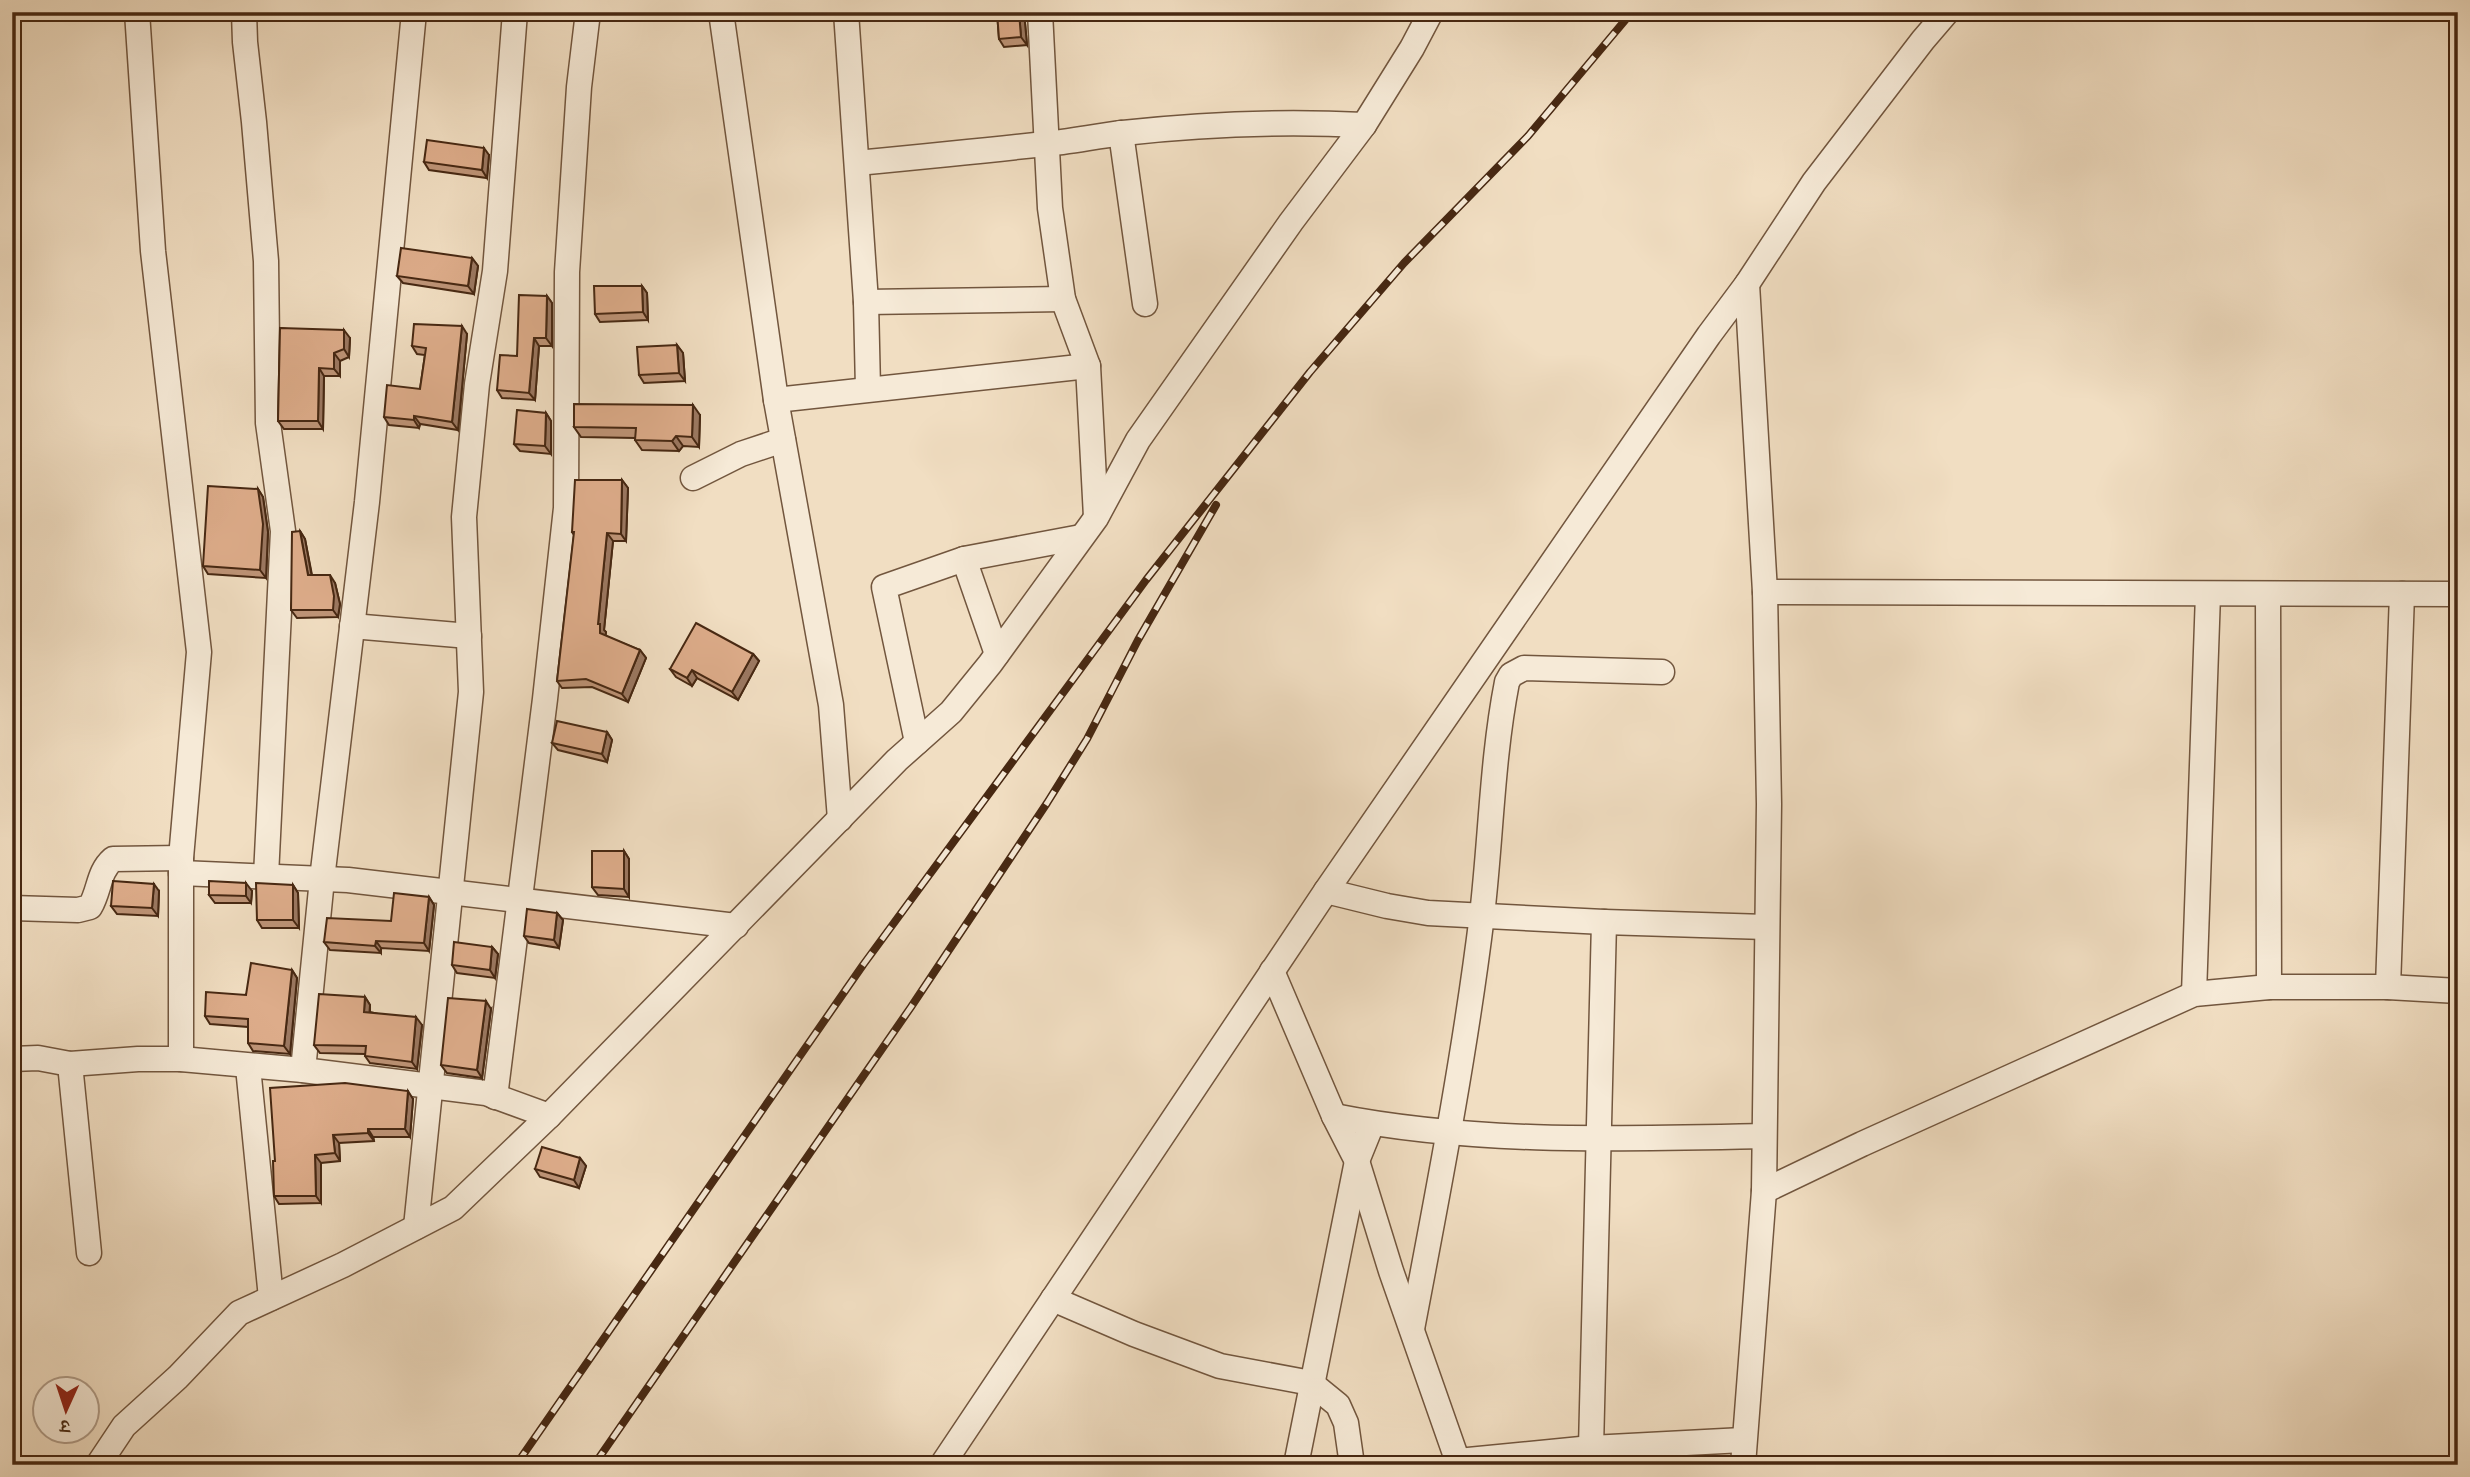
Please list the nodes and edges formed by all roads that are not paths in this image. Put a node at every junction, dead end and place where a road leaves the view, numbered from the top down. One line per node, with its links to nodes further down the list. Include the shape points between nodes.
1 (137, 12): 37 (street, via 153,251 199,652)
2 (244, 12): 38 (street, via 266,261 268,423 283,531)
3 (414, 12): 31 (street)
4 (515, 12): 32 (street, via 495,271 477,384 464,517)
5 (588, 12): 42 (street, via 567,272 566,508)
6 (721, 12): 21 (street)
7 (846, 12): 14 (street)
8 (1040, 12): 13 (street)
9 (1431, 12): 11 (street)
10 (1947, 12): 15 (street, via 1814,182)
11 (1364, 125): 12 (street, via 1231,124); 24 (street, via 1138,440)
12 (1121, 133): 13 (street); 18 (street)
13 (1047, 144): 14 (street); 16 (street, via 1050,208)
14 (857, 163): 17 (street)
15 (1747, 284): 26 (street); 40 (street)
16 (1063, 299): 17 (street); 19 (street)
17 (866, 302): 20 (street)
18 (1145, 303)
19 (1088, 366): 20 (street); 24 (street)
20 (868, 389): 21 (street)
21 (776, 400): 22 (street)
22 (783, 440): 23 (street); 36 (street, via 831,705)
23 (693, 478)
24 (1089, 527): 25 (street); 33 (street)
25 (964, 559): 33 (street); 35 (street, via 884,587)
26 (1765, 592): 27 (street); 47 (street)
27 (2208, 593): 28 (street); 52 (street)
28 (2268, 594): 29 (street); 49 (street)
29 (2402, 594): 30 (street); 50 (street)
30 (2458, 594)
31 (352, 626): 32 (street); 39 (street)
32 (469, 636): 41 (street, via 471,692)
33 (997, 654): 35 (street, via 951,712)
34 (1662, 672): 44 (street, via 1524,668 1511,675 1504,696)
35 (917, 742): 36 (street)
36 (840, 819): 46 (street)
37 (181, 866): 38 (street); 43 (street, via 113,859 105,866 90,907); 54 (street)
38 (266, 876): 39 (street)
39 (322, 879): 41 (street); 57 (street)
40 (1326, 891): 44 (street, via 1428,913); 48 (street)
41 (451, 892): 42 (street); 58 (street)
42 (521, 900): 46 (street); 59 (street)
43 (12, 908)
44 (1482, 915): 45 (street); 63 (street)
45 (1604, 922): 47 (street); 65 (street)
46 (736, 926): 60 (street)
47 (1766, 927): 64 (street)
48 (1272, 971): 61 (street); 71 (street)
49 (2269, 987): 50 (street); 52 (street)
50 (2388, 987): 51 (street)
51 (2458, 991)
52 (2194, 994): 67 (street)
53 (12, 1059): 55 (street)
54 (181, 1059): 55 (street); 56 (street)
55 (70, 1064): 69 (street)
56 (248, 1067): 57 (street); 70 (street)
57 (303, 1070): 58 (street)
58 (431, 1086): 59 (street); 68 (street)
59 (495, 1097): 60 (street)
60 (549, 1116): 68 (street, via 453,1209)
61 (1334, 1116): 62 (street); 66 (street)
62 (1373, 1124): 63 (street); 66 (street)
63 (1450, 1132): 65 (street); 72 (street)
64 (1764, 1136): 65 (street); 67 (street)
65 (1597, 1139): 75 (street)
66 (1357, 1161): 72 (street); 73 (street)
67 (1763, 1191): 74 (street)
68 (416, 1227): 70 (street)
69 (89, 1253)
70 (271, 1298): 77 (street, via 239,1313 124,1426)
71 (1053, 1298): 73 (street, via 1220,1366); 78 (street)
72 (1412, 1329): 76 (street)
73 (1311, 1383): 79 (street); 80 (street, via 1338,1405 1346,1423)
74 (1743, 1440): 75 (street); 81 (street)
75 (1591, 1448): 76 (street)
76 (1458, 1463)
77 (99, 1465)
78 (942, 1465)
79 (1296, 1465)
80 (1352, 1465)
81 (1743, 1465)

